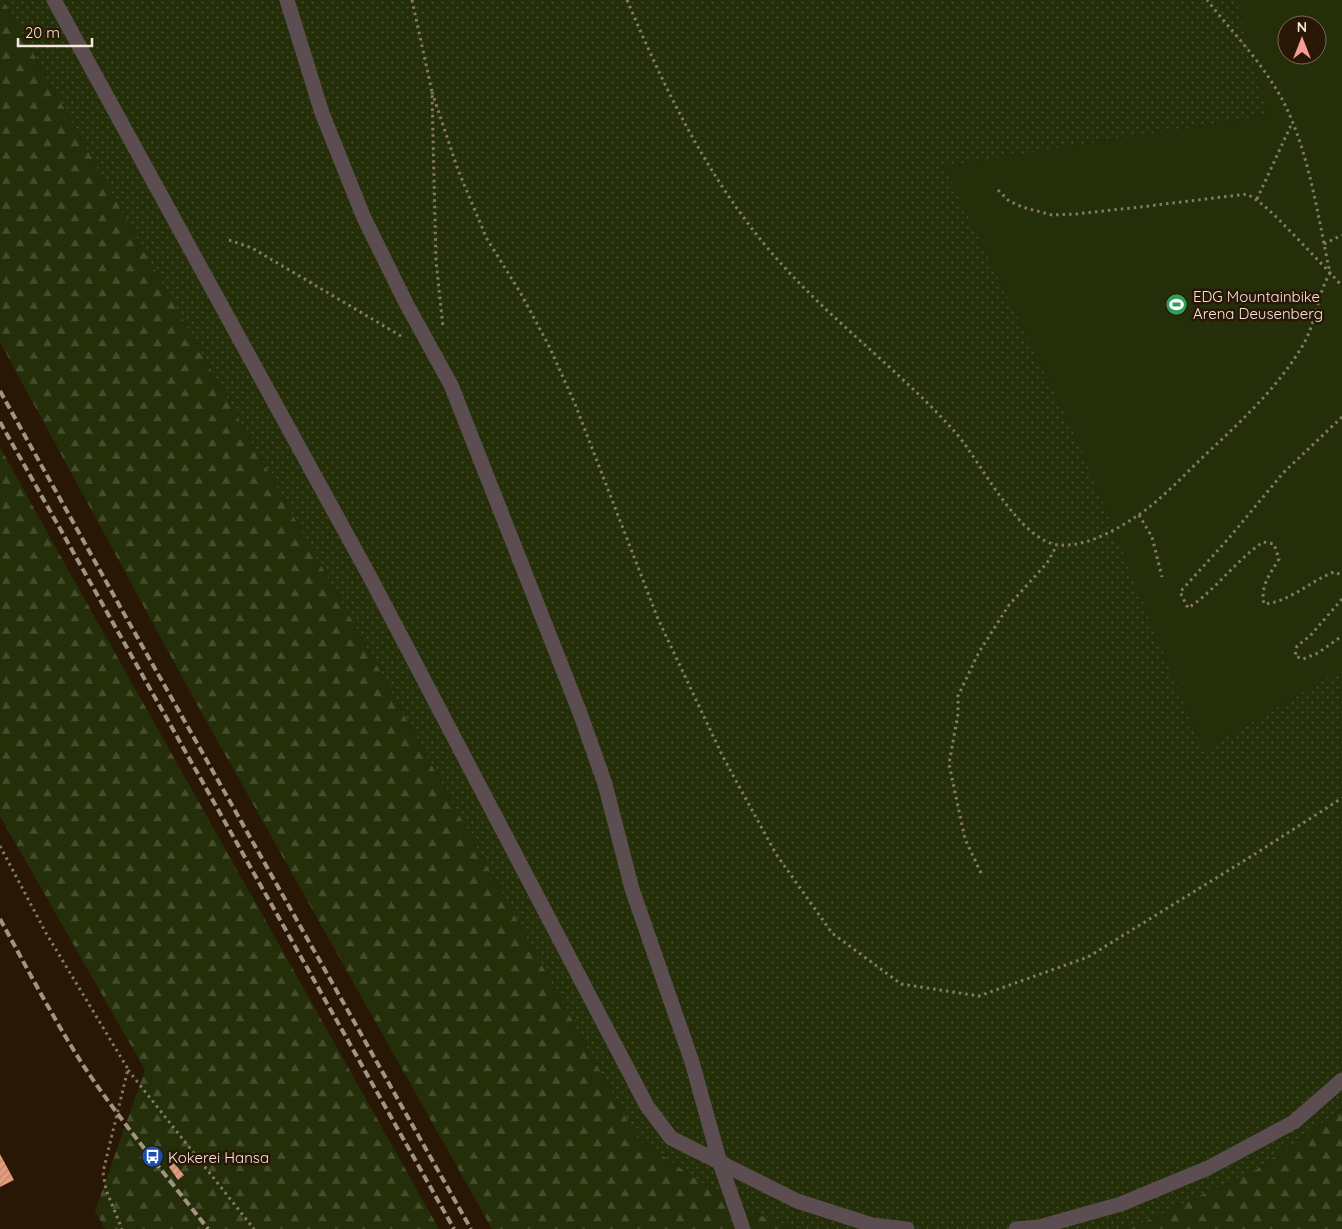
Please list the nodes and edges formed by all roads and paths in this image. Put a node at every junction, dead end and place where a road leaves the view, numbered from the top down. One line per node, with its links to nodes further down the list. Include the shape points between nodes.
1 (54, 0): 29 (lane, via 370,578 647,1106 671,1138)
2 (287, 0): 29 (lane, via 322,114 360,210 451,384 580,713 605,784 632,890 692,1062)
3 (412, 0): 6 (path)
4 (627, 0): 19 (path, via 666,88 696,145 745,220 778,260 834,317 940,415 962,440 1014,516 1028,530)
5 (1207, 0): 7 (path, via 1273,84)
6 (432, 92): 15 (path, via 436,261); 24 (path, via 458,170 487,239 549,346 575,404 658,619 718,746 776,854 832,933 901,984 979,996 1088,957)
7 (1292, 123): 9 (path); 12 (path)
8 (998, 190): 9 (path, via 1022,207 1052,215 1247,194)
9 (1257, 199): 13 (path)
10 (1342, 235): 12 (path)
11 (229, 240): 16 (path, via 252,248)
12 (1324, 244): 13 (path)
13 (1330, 273): 14 (path); 18 (path, via 1314,322 1287,370 1241,420)
14 (1342, 286)
15 (444, 331)
16 (403, 337)
17 (1342, 416): 20 (path, via 1283,472 1180,592 1188,608 1263,542 1274,544 1280,559 1264,582 1264,604 1276,603 1334,572)
18 (1138, 515): 19 (path, via 1097,537); 21 (path, via 1152,537)
19 (1057, 545): 26 (path, via 1047,563 1010,605 979,652 958,696 949,764 965,840)
20 (1342, 575)
21 (1162, 578)
22 (1342, 599): 23 (path, via 1297,646 1296,656 1304,659 1318,653)
23 (1342, 636)
24 (1342, 798)
25 (0, 846): 27 (path, via 46,933)
26 (981, 873)
27 (128, 1069): 30 (path, via 103,1172 106,1190); 31 (path)
28 (1342, 1080): 34 (lane, via 1294,1122 1208,1168 1120,1204 1039,1227)
29 (720, 1163): 32 (lane); 33 (lane, via 798,1201 872,1224)
30 (122, 1229)
31 (254, 1229)
32 (743, 1229)
33 (907, 1229)
34 (1016, 1229)

